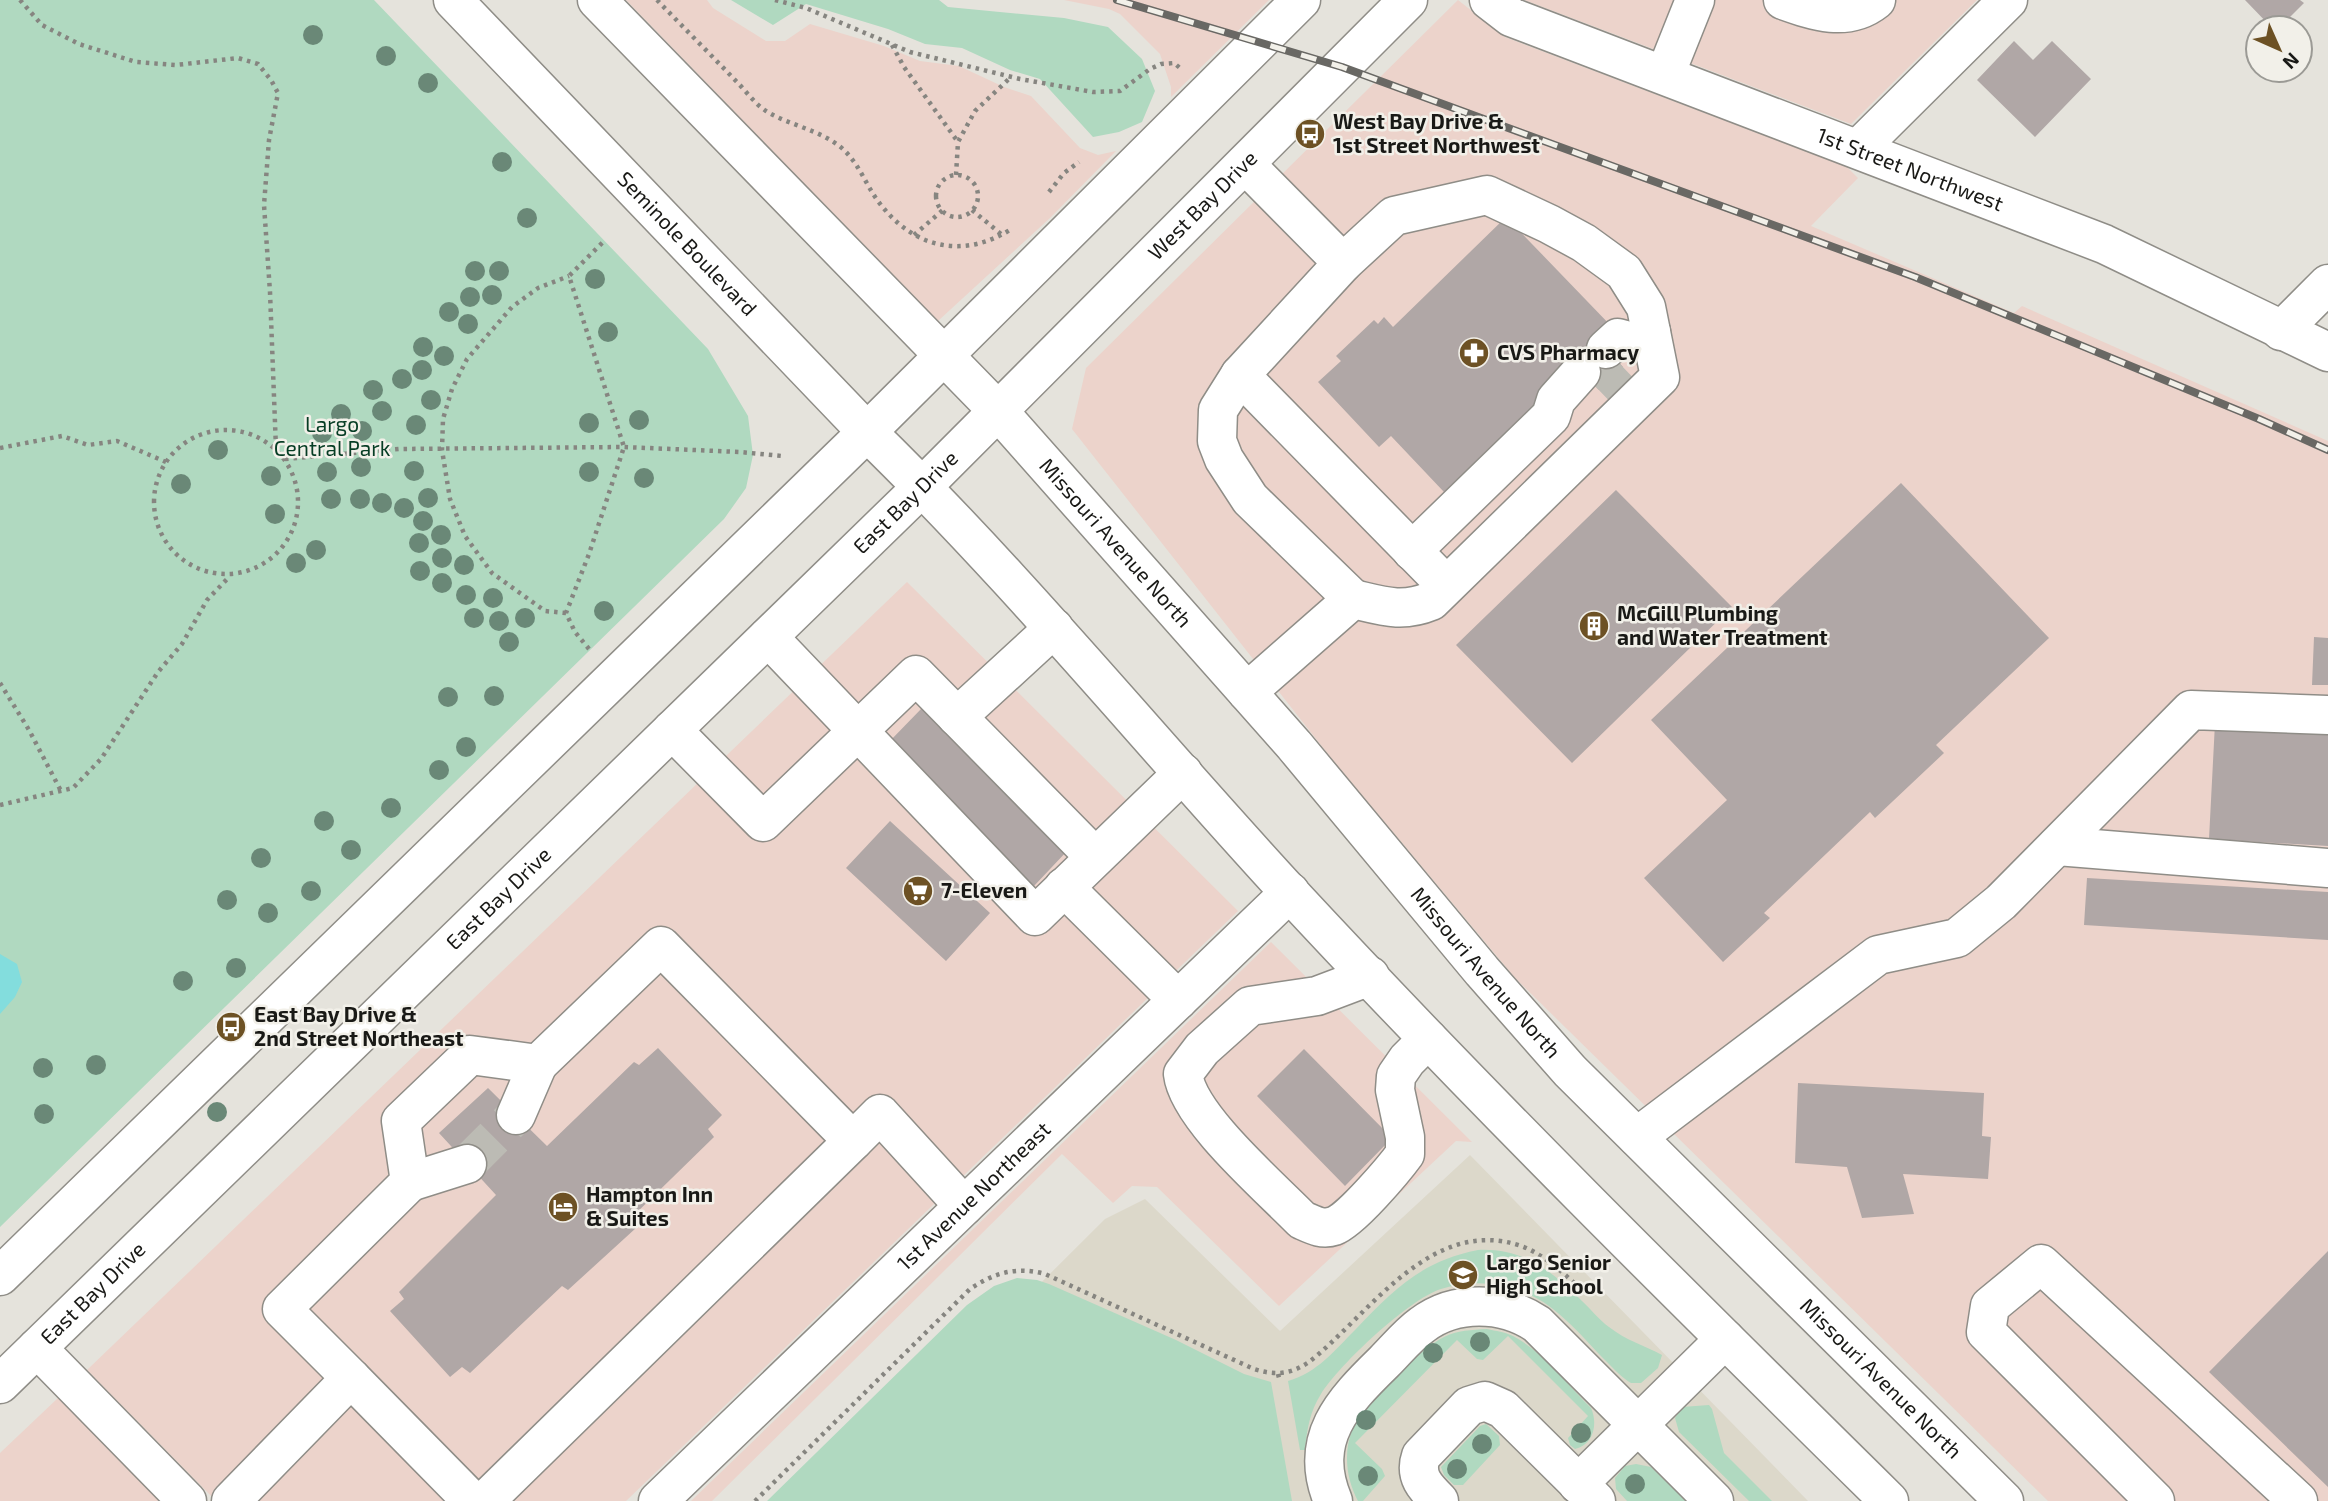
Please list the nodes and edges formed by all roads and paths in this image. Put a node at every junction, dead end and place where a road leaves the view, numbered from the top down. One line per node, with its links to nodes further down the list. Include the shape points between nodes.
1 (20, 0): 41 (path, via 42,25 79,44 136,62 176,65 238,58 258,64 271,80 278,93 264,205)
2 (453, 0): 38 (main road, Seminole Boulevard)
3 (597, 0): 34 (main road)
4 (657, 0): 26 (path, via 765,110 819,132 840,147 858,164 892,220)
5 (775, 0): 13 (path, via 806,8)
6 (1301, 0): 34 (main road)
7 (1408, 0): 20 (main road, West Bay Drive)
8 (1489, 0): 14 (main road, 1st Street Northwest, via 1510,17)
9 (1695, 0): 14 (main road)
10 (1783, 0): 12 (main road, via 1821,13)
11 (2008, 0): 18 (main road)
12 (1853, 4)
13 (892, 45): 16 (path); 17 (path)
14 (1665, 75): 18 (main road, 1st Street Northwest)
15 (1188, 76): 16 (path, via 1174,63 1161,64 1120,91 1093,92)
16 (1011, 77): 17 (path, via 975,111)
17 (957, 142): 21 (path)
18 (1858, 149): 32 (main road, 1st Street Northwest, via 2104,244)
19 (1082, 160): 22 (path, via 1063,173)
20 (1245, 164): 29 (main road); 37 (main road, West Bay Drive)
21 (956, 175): 23 (path, via 940,183 936,195); 24 (path, via 972,180 978,191)
22 (1042, 200)
23 (943, 211): 24 (path, via 959,217); 26 (path)
24 (972, 211): 27 (path)
25 (1019, 224): 27 (path)
26 (914, 235): 27 (path, via 940,245 972,247)
27 (1002, 235)
28 (605, 240): 30 (path)
29 (1343, 263): 35 (main road, via 1394,216 1487,195 1549,223 1624,272 1646,307); 36 (main road)
30 (569, 276): 39 (path); 42 (path, via 538,288 512,307 467,359 443,419)
31 (2328, 284): 32 (main road)
32 (2281, 331): 33 (main road, 1st Street Northwest)
33 (2328, 352)
34 (943, 356): 37 (main road); 38 (main road)
35 (1614, 357): 47 (main road, via 1556,400 1551,416); 49 (main road, via 1660,377)
36 (1240, 375): 47 (main road); 50 (main road, via 1218,410 1217,441 1224,459 1250,499)
37 (999, 412): 46 (main road, East Bay Drive); 56 (main road, Missouri Avenue North)
38 (867, 432): 46 (main road, Seminole Boulevard); 82 (main road)
39 (624, 447): 42 (path); 43 (path); 51 (path)
40 (0, 448): 45 (path, via 62,436 88,445 117,441)
41 (276, 449): 44 (path); 45 (path, via 245,432 218,430 192,438)
42 (442, 450): 44 (path, via 399,449); 51 (path, via 450,499 465,536 492,573 545,611)
43 (782, 456)
44 (285, 460): 48 (path, via 297,482 299,508 292,533 277,555 255,569)
45 (166, 462): 48 (path, via 158,477 154,509 163,539 199,570)
46 (923, 486): 52 (main road); 53 (main road, East Bay Drive)
47 (1412, 551): 49 (main road)
48 (231, 575): 62 (path, via 207,600 182,644 101,759 73,788)
49 (1446, 585): 50 (main road, via 1431,601 1412,609)
50 (1353, 599): 56 (main road)
51 (566, 612): 54 (path)
52 (1054, 628): 58 (main road); 61 (main road)
53 (768, 637): 59 (main road, East Bay Drive); 60 (main road)
54 (590, 650)
55 (0, 682): 62 (path)
56 (1247, 692): 77 (main road, Missouri Avenue North, via 1482,971)
57 (2328, 715): 64 (main road, via 2191,710)
58 (957, 717): 60 (main road, via 916,675); 65 (main road)
59 (673, 730): 60 (main road, via 763,822); 85 (main road, East Bay Drive)
60 (858, 731): 67 (main road, via 1035,916)
61 (1183, 773): 65 (main road); 68 (main road)
62 (61, 791): 63 (path)
63 (0, 805)
64 (2057, 846): 66 (main road); 77 (main road, via 1957,939 1878,955)
65 (1095, 857): 67 (main road)
66 (2328, 868)
67 (1064, 887): 71 (main road)
68 (1290, 892): 69 (main road, 1st Avenue Northeast); 70 (main road)
69 (1216, 963): 71 (main road, 1st Avenue Northeast); 72 (main road)
70 (1370, 976): 72 (main road, via 1317,996); 73 (main road)
71 (1173, 1005): 74 (main road); 81 (main road, 1st Avenue Northeast)
72 (1250, 1006): 74 (main road)
73 (1429, 1039): 74 (main road, via 1396,1076 1405,1154 1353,1212 1336,1226 1318,1228 1302,1220 1201,1116 1184,1086 1183,1074); 84 (main road)
74 (1202, 1049)
75 (538, 1064): 76 (main road); 78 (main road, via 661,946); 80 (main road, via 470,1055 401,1121)
76 (516, 1115)
77 (1637, 1137): 102 (main road, Missouri Avenue North)
78 (853, 1141): 81 (main road, via 880,1114); 95 (main road)
79 (467, 1164): 80 (main road)
80 (410, 1182): 87 (main road, via 282,1309)
81 (964, 1206): 96 (main road, 1st Avenue Northeast)
82 (0, 1276)
83 (1582, 1290): 86 (path, via 1522,1246 1493,1241 1453,1247 1414,1266 1310,1362)
84 (1725, 1339): 90 (main road); 101 (main road)
85 (37, 1348): 89 (main road, East Bay Drive); 92 (main road)
86 (1278, 1374): 88 (path); 97 (path, via 1254,1370 1045,1274 1013,1270 970,1289)
87 (351, 1378): 93 (main road); 94 (main road)
88 (1280, 1382)
89 (0, 1384)
90 (1637, 1425): 91 (main road); 98 (main road, via 1529,1319 1505,1309 1457,1308 1421,1325 1342,1406 1328,1436 1325,1458); 100 (main road)
91 (1587, 1492): 99 (main road, via 1503,1409 1485,1401 1469,1406 1421,1455 1419,1476)
92 (187, 1501)
93 (231, 1501)
94 (472, 1501)
95 (485, 1501)
96 (658, 1501)
97 (755, 1501)
98 (1333, 1501)
99 (1439, 1501)
100 (1714, 1501)
101 (1889, 1501)
102 (2004, 1501)
103 (2155, 1501): 104 (main road, via 1986,1332 1990,1306 2041,1264)
104 (2298, 1501)

